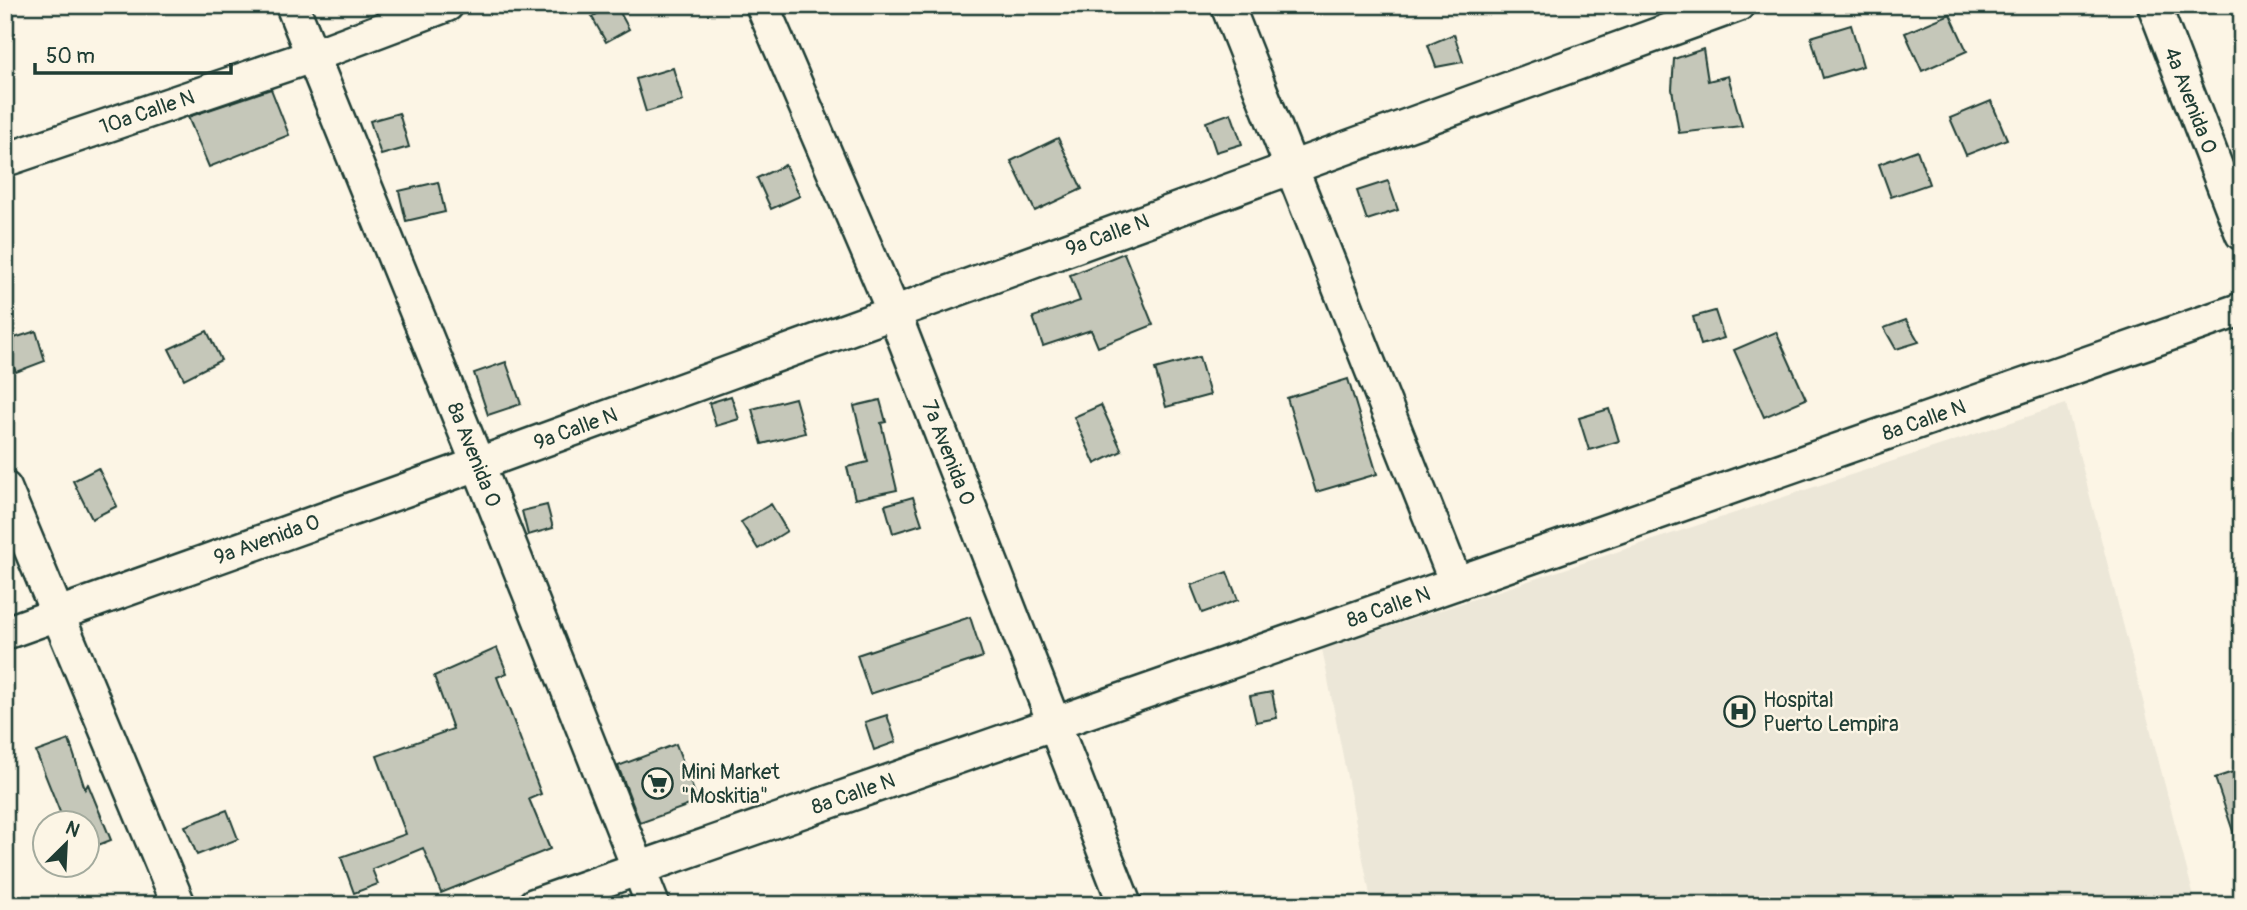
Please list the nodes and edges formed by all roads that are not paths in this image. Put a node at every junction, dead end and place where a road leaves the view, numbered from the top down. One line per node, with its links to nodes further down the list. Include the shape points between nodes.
1 (292, 5): 7 (street, 8a Avenida O)
2 (447, 5): 7 (street, 10a Calle N)
3 (762, 5): 12 (street, 7a Avenida O)
4 (1227, 5): 9 (street)
5 (1738, 5): 9 (street, 9a Calle N)
6 (2154, 5): 10 (street, 4a Avenida O)
7 (312, 56): 8 (street, 10a Calle N); 13 (street, 8a Avenida O)
8 (5, 160)
9 (1292, 168): 12 (street, 9a Calle N); 15 (street)
10 (2242, 234)
11 (2242, 309): 15 (street, 8a Calle N)
12 (894, 313): 13 (street, 9a Calle N); 18 (street, 7a Avenida O)
13 (478, 464): 16 (street, 9a Avenida O); 19 (street, 8a Avenida O)
14 (5, 488): 16 (street)
15 (1456, 583): 18 (street, 8a Calle N)
16 (57, 615): 17 (street, 9a Avenida O); 20 (street)
17 (5, 633)
18 (1053, 723): 19 (street, 8a Calle N); 23 (street, 7a Avenida O)
19 (638, 867): 21 (street, 8a Calle N); 22 (street, 8a Avenida O)
20 (179, 905)
21 (534, 905)
22 (653, 905)
23 (1125, 905)

